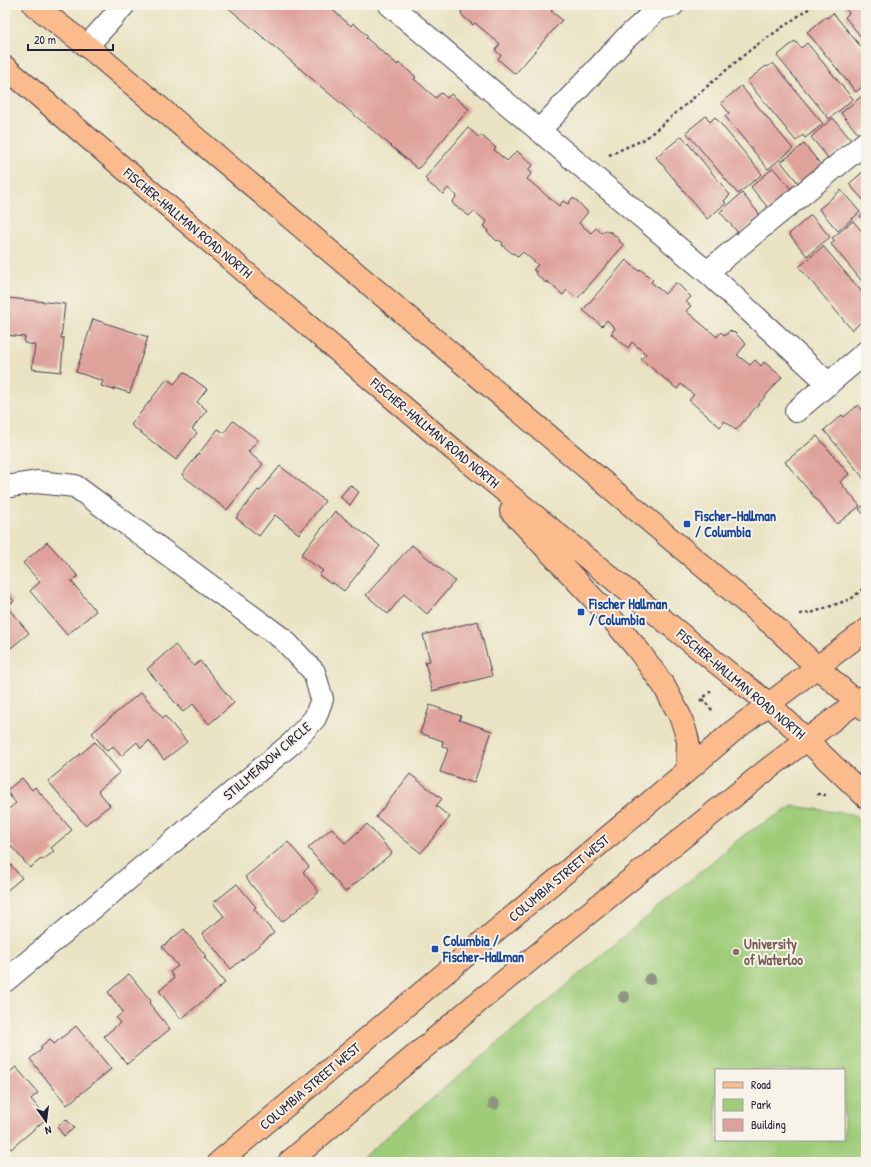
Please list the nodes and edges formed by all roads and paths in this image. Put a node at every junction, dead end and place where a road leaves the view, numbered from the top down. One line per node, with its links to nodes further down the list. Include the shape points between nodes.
1 (34, 5): 6 (main road)
2 (124, 5): 6 (street)
3 (390, 5): 8 (street)
4 (673, 5): 8 (street, via 658,9 625,39)
5 (814, 5): 10 (path, via 750,50 645,139)
6 (87, 46): 20 (main road, via 775,627)
7 (5, 67): 15 (main road, FISCHER-HALLMAN ROAD NORTH)
8 (539, 131): 10 (street)
9 (866, 142): 11 (street)
10 (582, 167): 11 (street)
11 (707, 272): 13 (street)
12 (866, 352): 13 (street)
13 (829, 384): 14 (street)
14 (796, 411)
15 (455, 451): 25 (main road, FISCHER-HALLMAN ROAD NORTH); 28 (main road, via 606,612 639,651 664,686 680,716 688,741)
16 (5, 487): 30 (street, STILLMEADOW CIRCLE, via 37,482 75,486 284,640 314,672 322,699 315,718 292,743)
17 (866, 586): 18 (path, via 850,599 814,612)
18 (793, 615)
19 (866, 630): 20 (main road, COLUMBIA STREET WEST)
20 (817, 667): 23 (main road); 25 (main road, COLUMBIA STREET WEST)
21 (716, 686): 22 (path)
22 (702, 699): 24 (path); 26 (path)
23 (863, 702): 27 (main road)
24 (698, 703)
25 (768, 704): 27 (main road, FISCHER-HALLMAN ROAD NORTH); 28 (main road, COLUMBIA STREET WEST)
26 (713, 711)
27 (808, 740): 29 (main road, FISCHER-HALLMAN ROAD NORTH); 32 (main road, via 768,769 477,1003)
28 (687, 771): 31 (main road, COLUMBIA STREET WEST)
29 (866, 797)
30 (5, 981)
31 (219, 1162)
32 (289, 1162)

